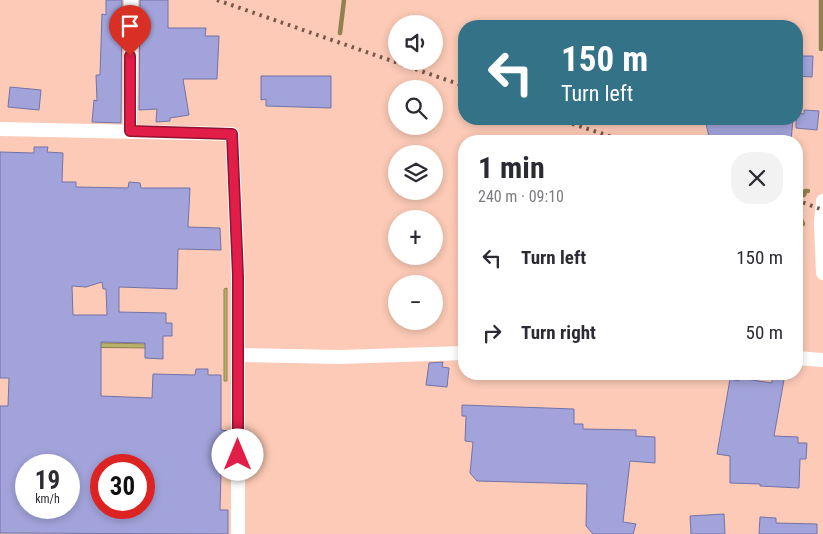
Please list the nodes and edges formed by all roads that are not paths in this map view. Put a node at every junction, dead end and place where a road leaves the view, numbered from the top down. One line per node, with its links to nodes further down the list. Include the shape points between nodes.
1 (131, 0): 3 (street)
2 (0, 128): 3 (street)
3 (130, 131): 7 (street, via 232,134)
4 (823, 201): 5 (street)
5 (823, 273)
6 (458, 353): 7 (street)
7 (238, 356): 10 (street)
8 (803, 359): 9 (street)
9 (823, 360)
10 (238, 534)

